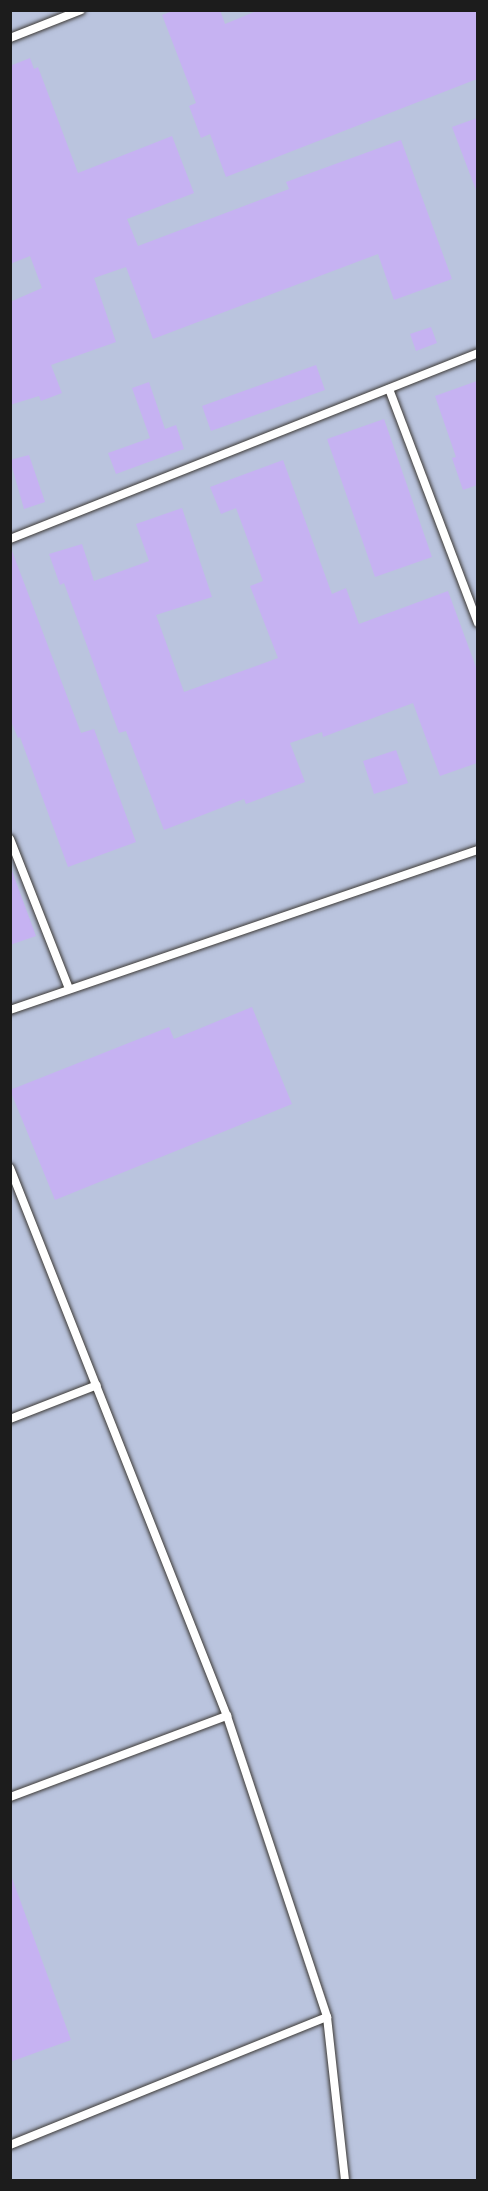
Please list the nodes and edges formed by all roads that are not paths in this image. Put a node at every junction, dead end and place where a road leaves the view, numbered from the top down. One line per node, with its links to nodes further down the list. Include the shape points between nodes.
1 (81, 10): 2 (lane)
2 (10, 38)
3 (477, 353): 4 (lane)
4 (389, 389): 5 (lane); 6 (lane)
5 (10, 539)
6 (477, 623)
7 (10, 839): 9 (lane)
8 (477, 850): 9 (lane)
9 (69, 989): 10 (lane)
10 (10, 1010)
11 (10, 1168): 12 (lane)
12 (98, 1385): 13 (lane); 14 (lane)
13 (10, 1419)
14 (227, 1716): 15 (lane); 16 (lane)
15 (10, 1797)
16 (327, 2017): 17 (lane); 18 (lane)
17 (10, 2145)
18 (345, 2181)

